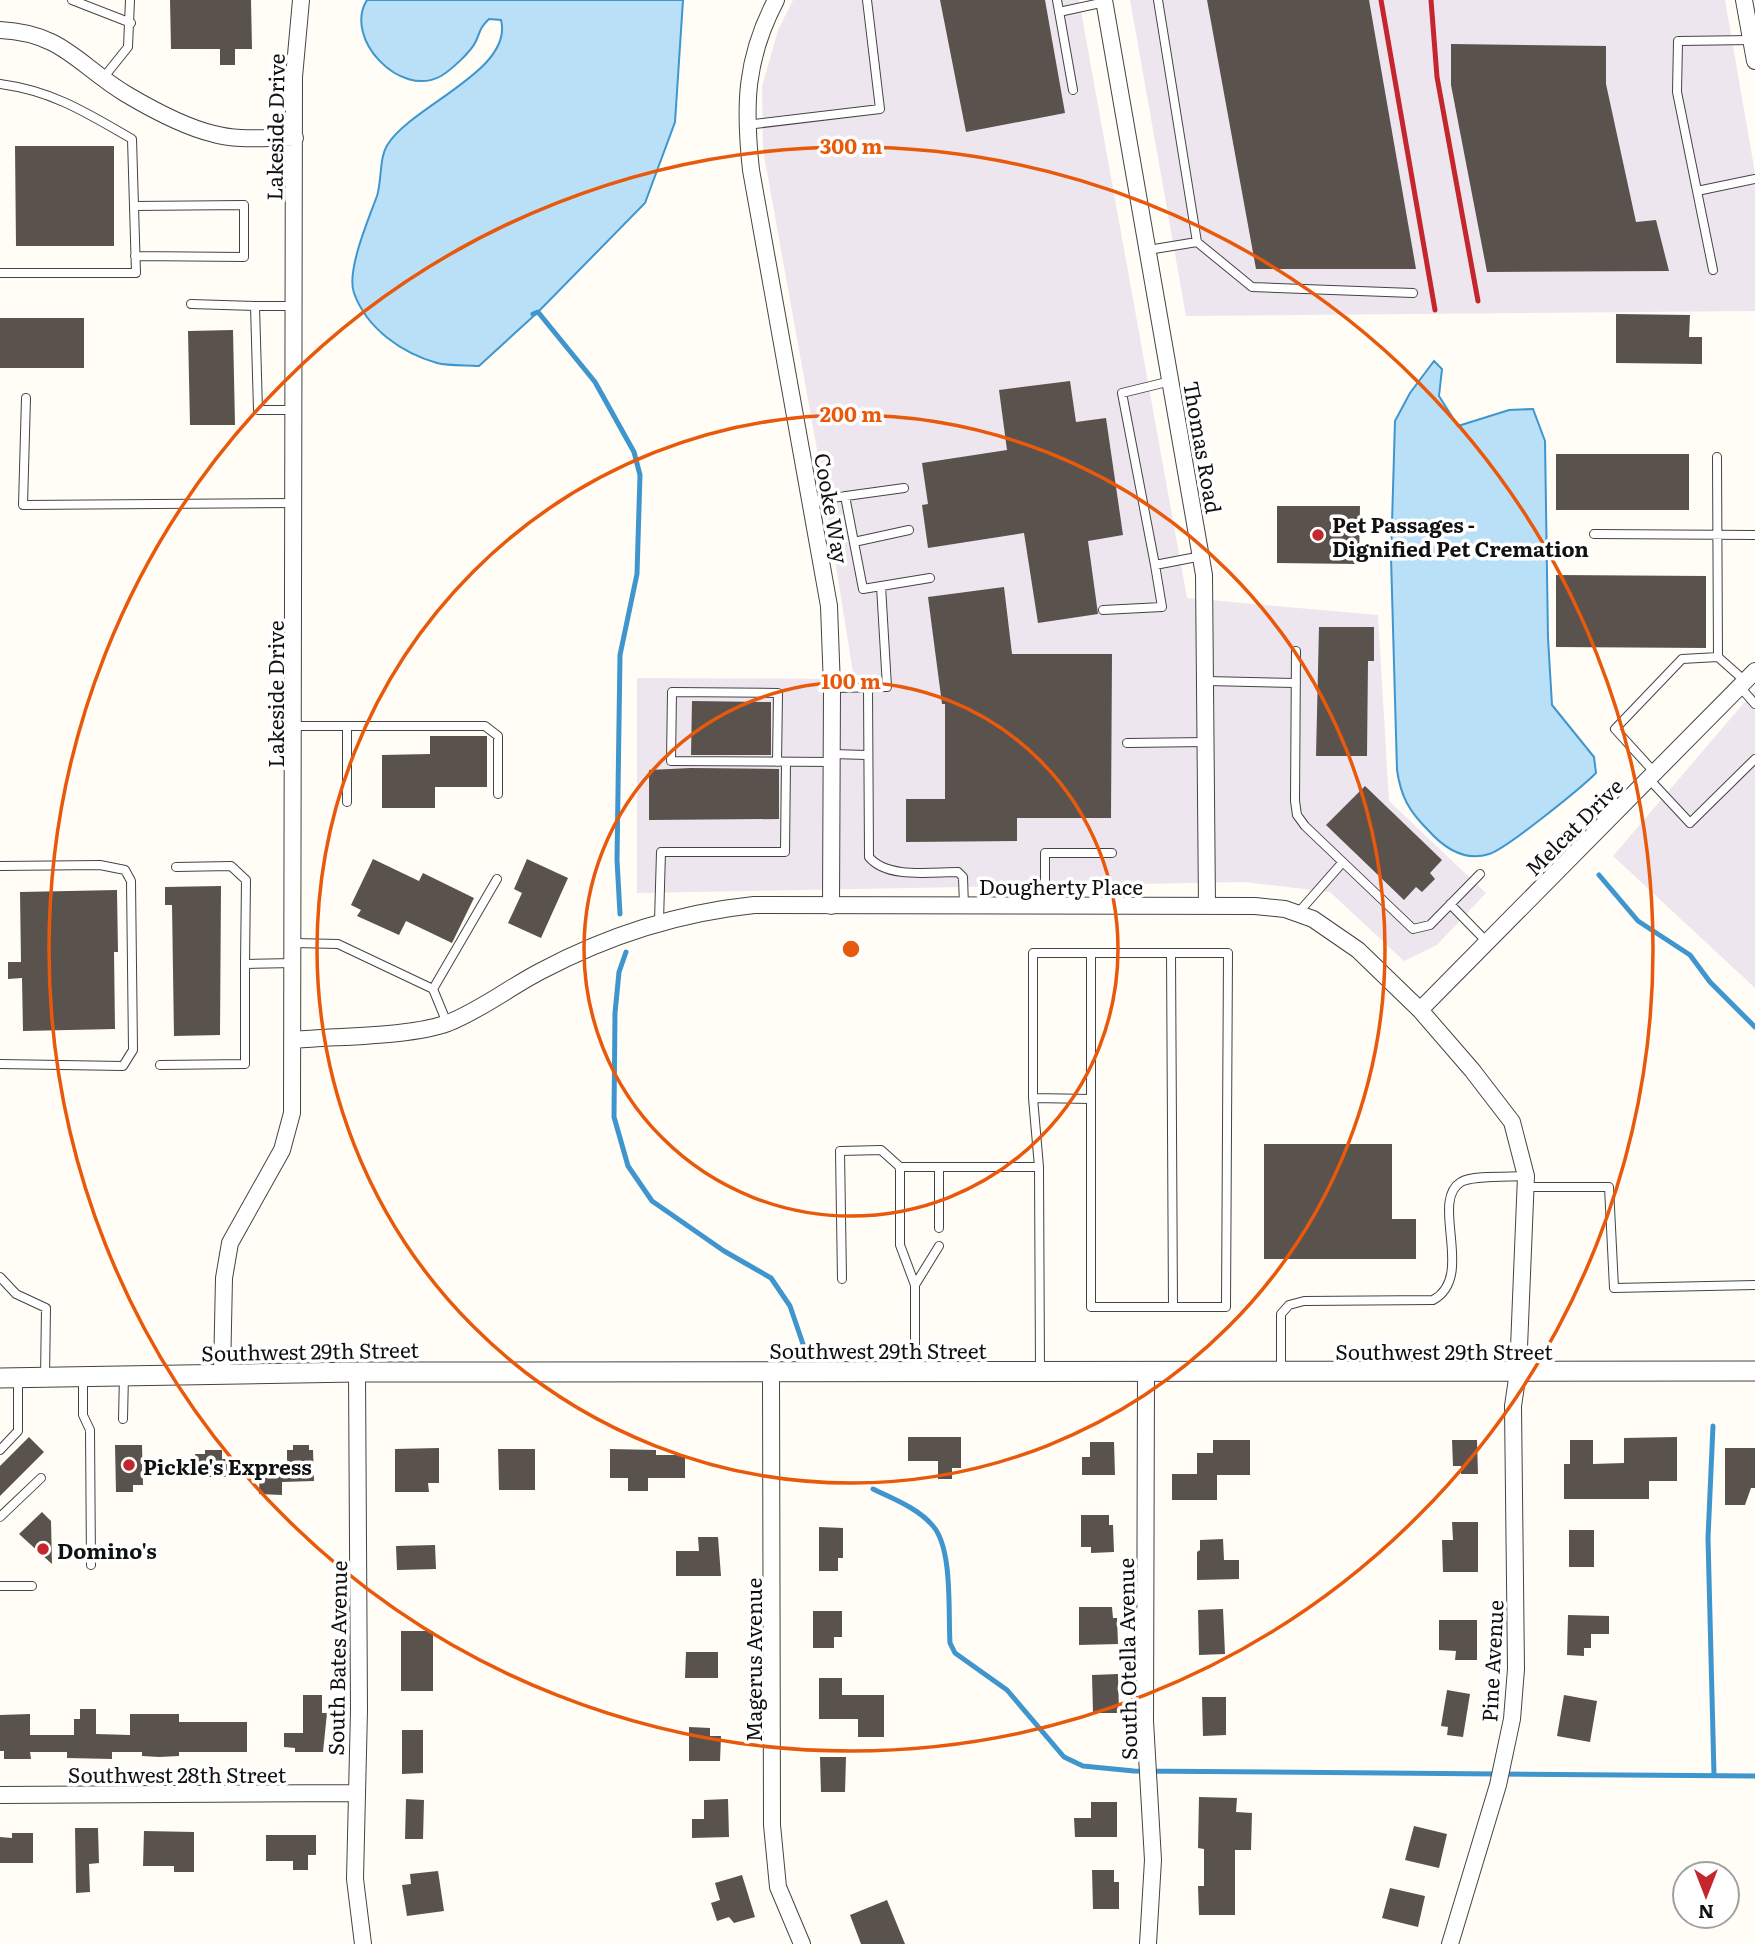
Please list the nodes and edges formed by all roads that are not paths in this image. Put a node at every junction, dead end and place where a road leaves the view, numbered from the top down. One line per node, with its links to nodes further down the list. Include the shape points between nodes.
1 (72, 0): 11 (lane)
2 (130, 0): 11 (lane)
3 (301, 0): 19 (street, Lakeside Drive, via 294,77)
4 (776, 0): 18 (street, Cooke Way, via 756,45 747,86)
5 (867, 0): 18 (lane, via 880,109)
6 (1057, 0): 10 (lane)
7 (1158, 0): 23 (lane)
8 (1744, 0): 13 (street)
9 (1104, 1): 10 (lane); 24 (street, Thomas Road)
10 (1059, 12): 17 (lane)
11 (131, 23): 15 (lane, via 128,47)
12 (0, 30): 15 (street, via 28,31 67,49)
13 (1753, 40): 14 (street); 21 (lane, via 1678,41 1678,92)
14 (1755, 61)
15 (104, 77): 19 (street, via 170,117 215,135)
16 (0, 84): 22 (lane, via 32,88 74,105 132,139)
17 (1073, 90)
18 (746, 125): 38 (street, Cooke Way)
19 (295, 138): 31 (street, Lakeside Drive)
20 (1755, 179): 21 (lane)
21 (1697, 191): 26 (lane)
22 (134, 206): 25 (lane); 25 (lane, via 244,205 244,257)
23 (1197, 242): 24 (lane); 28 (lane, via 1252,287)
24 (1148, 250): 32 (street, Thomas Road)
25 (135, 256): 27 (lane, via 136,273)
26 (1713, 270)
27 (0, 273)
28 (1413, 293)
29 (191, 304): 30 (lane)
30 (255, 306): 31 (lane); 34 (lane, via 258,410)
31 (295, 306): 34 (street, Lakeside Drive)
32 (1171, 381): 45 (street, Thomas Road); 46 (lane, via 1122,393)
33 (26, 398): 39 (lane, via 23,505)
34 (295, 410): 39 (street, Lakeside Drive)
35 (1717, 457): 42 (lane)
36 (904, 488): 37 (lane)
37 (845, 496): 38 (lane); 44 (lane)
38 (810, 501): 56 (street, Cooke Way, via 829,606)
39 (295, 503): 58 (street, Lakeside Drive)
40 (909, 530): 44 (lane)
41 (1594, 534): 42 (lane)
42 (1717, 535): 43 (lane); 51 (lane)
43 (1755, 535)
44 (854, 542): 48 (lane, via 863,589)
45 (1202, 556): 46 (lane); 53 (street, Thomas Road)
46 (1155, 565): 49 (lane, via 1162,607)
47 (930, 578): 48 (lane)
48 (881, 586): 55 (lane, via 887,687)
49 (1103, 610)
50 (1296, 650): 54 (lane)
51 (1718, 657): 52 (lane); 66 (lane, via 1682,659 1615,729)
52 (1747, 680): 57 (lane); 66 (street, Melcat Drive)
53 (1207, 681): 54 (lane); 60 (street, Thomas Road)
54 (1296, 683): 70 (lane, via 1297,815)
55 (868, 687): 56 (lane); 62 (lane)
56 (832, 688): 63 (street, Cooke Way)
57 (1755, 704)
58 (295, 726): 59 (lane); 83 (street, Lakeside Drive)
59 (347, 726): 67 (lane, via 485,726 498,736); 68 (lane)
60 (1207, 742): 61 (lane); 79 (street, Thomas Road)
61 (1127, 743)
62 (867, 755): 63 (lane); 77 (lane, via 869,857 877,867 890,870 958,872 963,877)
63 (832, 758): 65 (lane); 76 (street, Cooke Way)
64 (1755, 759): 66 (lane, via 1690,823)
65 (782, 762): 65 (lane, via 671,761 672,692 778,693); 81 (lane, via 785,852 661,852)
66 (1652, 776): 82 (street, Melcat Drive)
67 (498, 794)
68 (347, 802)
69 (1112, 853): 78 (lane, via 1045,853)
70 (1342, 863): 75 (lane, via 1413,929 1430,925); 80 (lane)
71 (0, 866): 92 (lane, via 100,864 125,870 131,881 133,1051 123,1066)
72 (176, 867): 87 (lane, via 231,866 246,880)
73 (1480, 874): 75 (lane)
74 (497, 879): 88 (lane)
75 (1450, 904): 82 (lane)
76 (831, 906): 77 (street, Dougherty Place); 81 (street, Dougherty Place, via 754,905)
77 (964, 906): 78 (street, Dougherty Place)
78 (1045, 906): 79 (street, Dougherty Place)
79 (1208, 906): 80 (street, Dougherty Place, via 1255,906)
80 (1297, 913): 89 (street, Dougherty Place, via 1337,933)
81 (659, 921): 90 (street, Dougherty Place, via 540,971)
82 (1487, 942): 89 (street, Melcat Drive)
83 (295, 943): 86 (street, Lakeside Drive); 88 (lane, via 338,944)
84 (1091, 953): 85 (lane); 94 (lane, via 1033,953); 95 (lane)
85 (1171, 953): 106 (lane); 106 (lane, via 1228,953 1226,1307)
86 (295, 963): 87 (lane); 91 (street, Lakeside Drive)
87 (245, 964): 93 (lane, via 245,1064)
88 (433, 989): 90 (lane)
89 (1420, 1010): 99 (street, Dougherty Place, via 1511,1122)
90 (447, 1023): 91 (street, Dougherty Place, via 407,1031)
91 (295, 1040): 112 (street, Lakeside Drive, via 292,1113 282,1150 230,1243 224,1278)
92 (0, 1065)
93 (160, 1065)
94 (1033, 1098): 95 (lane); 98 (lane)
95 (1091, 1099): 106 (lane, via 1091,1307)
96 (900, 1167): 97 (lane); 103 (lane, via 881,1150 840,1151); 104 (lane, via 901,1245)
97 (939, 1167): 98 (lane); 100 (lane)
98 (1039, 1167): 111 (lane)
99 (1526, 1182): 105 (lane, via 1609,1186 1614,1288); 114 (lane, via 1464,1180 1454,1187 1452,1280 1440,1297 1289,1305 1281,1314); 115 (street, Dougherty Place)
100 (939, 1228)
101 (939, 1246): 104 (lane)
102 (0, 1277): 119 (lane, via 16,1294 46,1308)
103 (842, 1279)
104 (915, 1285): 110 (lane)
105 (1755, 1285)
106 (1173, 1307)
107 (771, 1371): 109 (street, Southwest 29th Street); 110 (street, Southwest 29th Street); 130 (street, Magerus Avenue, via 772,1825 778,1887)
108 (1755, 1371): 115 (street, Southwest 29th Street)
109 (357, 1372): 112 (street, Southwest 29th Street); 127 (street, South Bates Avenue, via 359,1710)
110 (915, 1372): 111 (street, Southwest 29th Street)
111 (1040, 1372): 113 (street, Southwest 29th Street)
112 (222, 1373): 117 (street, Southwest 29th Street)
113 (1146, 1373): 114 (street, Southwest 29th Street); 131 (street, South Otella Avenue, via 1147,1760 1153,1860)
114 (1280, 1373): 115 (street, Southwest 29th Street)
115 (1518, 1373): 132 (street, Pine Avenue, via 1513,1406 1516,1669 1498,1785)
116 (83, 1376): 117 (street, Southwest 29th Street); 119 (street, Southwest 29th Street); 124 (lane, via 83,1415 90,1430)
117 (124, 1376): 120 (lane)
118 (9, 1378): 119 (street, Southwest 29th Street); 121 (lane, via 18,1431)
119 (45, 1378)
120 (123, 1419)
121 (0, 1450)
122 (41, 1478): 123 (lane)
123 (0, 1517)
124 (91, 1565)
125 (0, 1586): 126 (lane)
126 (32, 1586)
127 (355, 1793): 128 (street, Southwest 28th Street); 129 (street, South Bates Avenue, via 355,1879)
128 (0, 1795)
129 (363, 1944)
130 (802, 1944)
131 (1148, 1944)
132 (1450, 1944)

